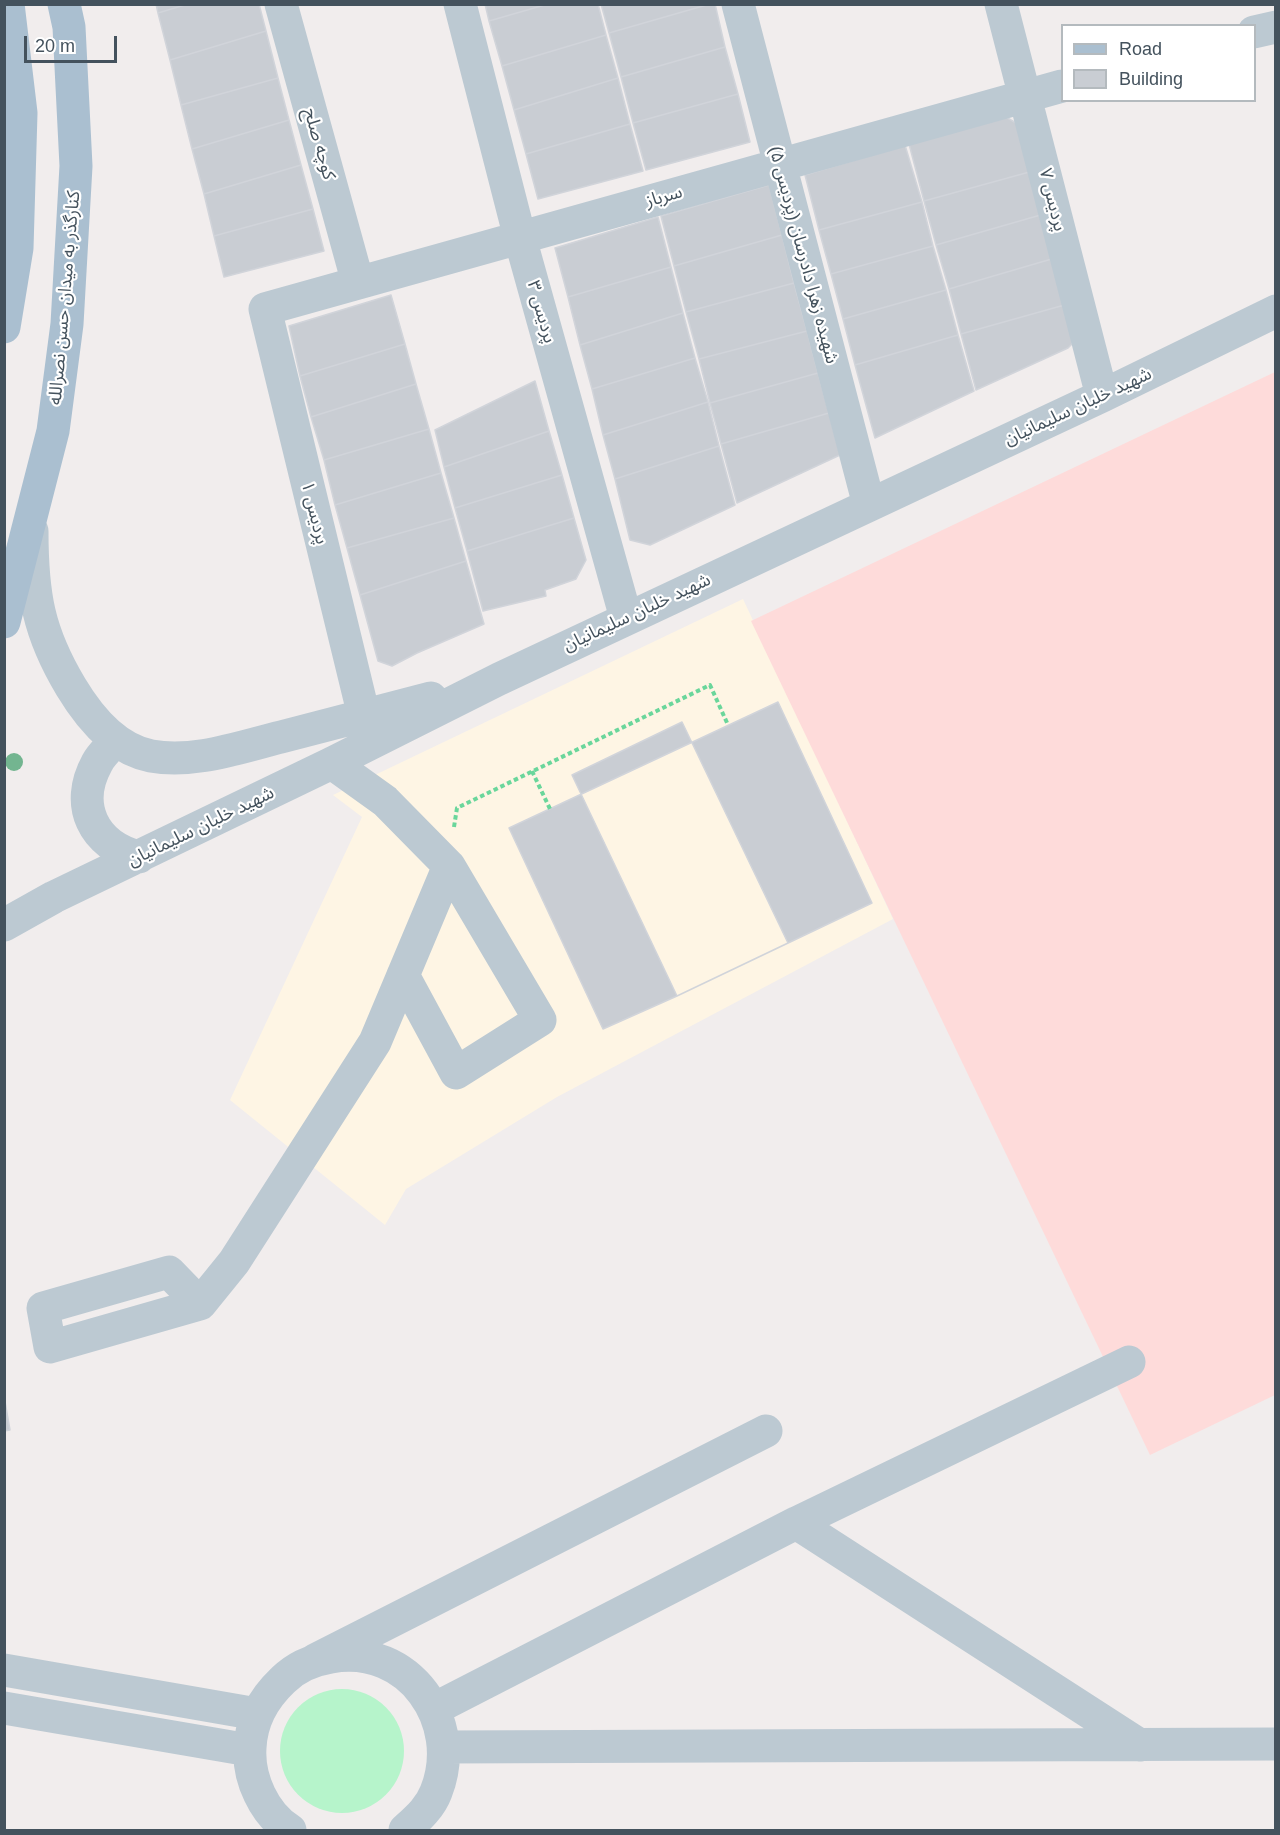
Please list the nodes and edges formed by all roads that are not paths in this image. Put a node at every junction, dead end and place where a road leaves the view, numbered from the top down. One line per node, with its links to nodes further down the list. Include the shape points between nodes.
1 (8, 4): 16 (main road, via 21,112 17,248)
2 (64, 4): 19 (main road, کنارگذر به میدان حسن نصرالله, via 69,27 76,166 67,324 53,431)
3 (281, 4): 13 (street, کوچه صلح)
4 (460, 4): 12 (street, پردیس ۳)
5 (738, 4): 11 (street, شهیده زهرا دادرسان (پردیس ۵))
6 (1001, 4): 10 (street, پردیس ۷)
7 (1275, 27): 8 (street)
8 (1256, 32)
9 (1061, 86): 10 (street, سرباز)
10 (1025, 96): 11 (street, سرباز); 17 (street, پردیس ۷)
11 (780, 165): 12 (street, سرباز); 18 (street, شهیده زهرا دادرسان (پردیس ۵))
12 (520, 238): 13 (street, سرباز); 20 (street, پردیس ۳)
13 (358, 283): 14 (street, سرباز)
14 (266, 309): 23 (street, پردیس ۱)
15 (1275, 311): 17 (street, شهید خلبان سلیمانیان)
16 (4, 327)
17 (1102, 396): 18 (street, شهید خلبان سلیمانیان)
18 (868, 505): 20 (street, شهید خلبان سلیمانیان)
19 (32, 513): 21 (main road, کنارگذر به میدان حسن نصرالله); 24 (street, via 32,573 40,620 54,659 84,708)
20 (626, 618): 22 (street, شهید خلبان سلیمانیان)
21 (4, 622)
22 (499, 679): 23 (street); 25 (street, شهید خلبان سلیمانیان)
23 (363, 716): 24 (street, via 183,758 150,756)
24 (115, 741): 26 (street, via 98,760 88,782 87,806 94,829 112,845)
25 (332, 764): 26 (street, شهید خلبان سلیمانیان); 27 (street, via 386,801)
26 (139, 857): 28 (street, شهید خلبان سلیمانیان)
27 (449, 866): 29 (street); 29 (street, via 540,1020 456,1073)
28 (4, 925)
29 (403, 975): 30 (street, via 375,1042 234,1262)
30 (200, 1304)
31 (1129, 1362): 33 (street)
32 (766, 1431): 34 (street)
33 (796, 1523): 37 (street); 40 (street)
34 (315, 1660): 37 (street, via 343,1655 371,1658 397,1668 418,1686); 38 (street, via 291,1672 271,1690)
35 (4, 1670): 38 (street)
36 (4, 1708): 42 (street)
37 (435, 1709): 41 (street)
38 (257, 1714): 42 (street)
39 (1275, 1744): 40 (street)
40 (1140, 1745): 41 (street)
41 (444, 1747): 43 (street, via 443,1772)
42 (249, 1750): 44 (street, via 253,1780 266,1807)
43 (422, 1825)
44 (290, 1830)

